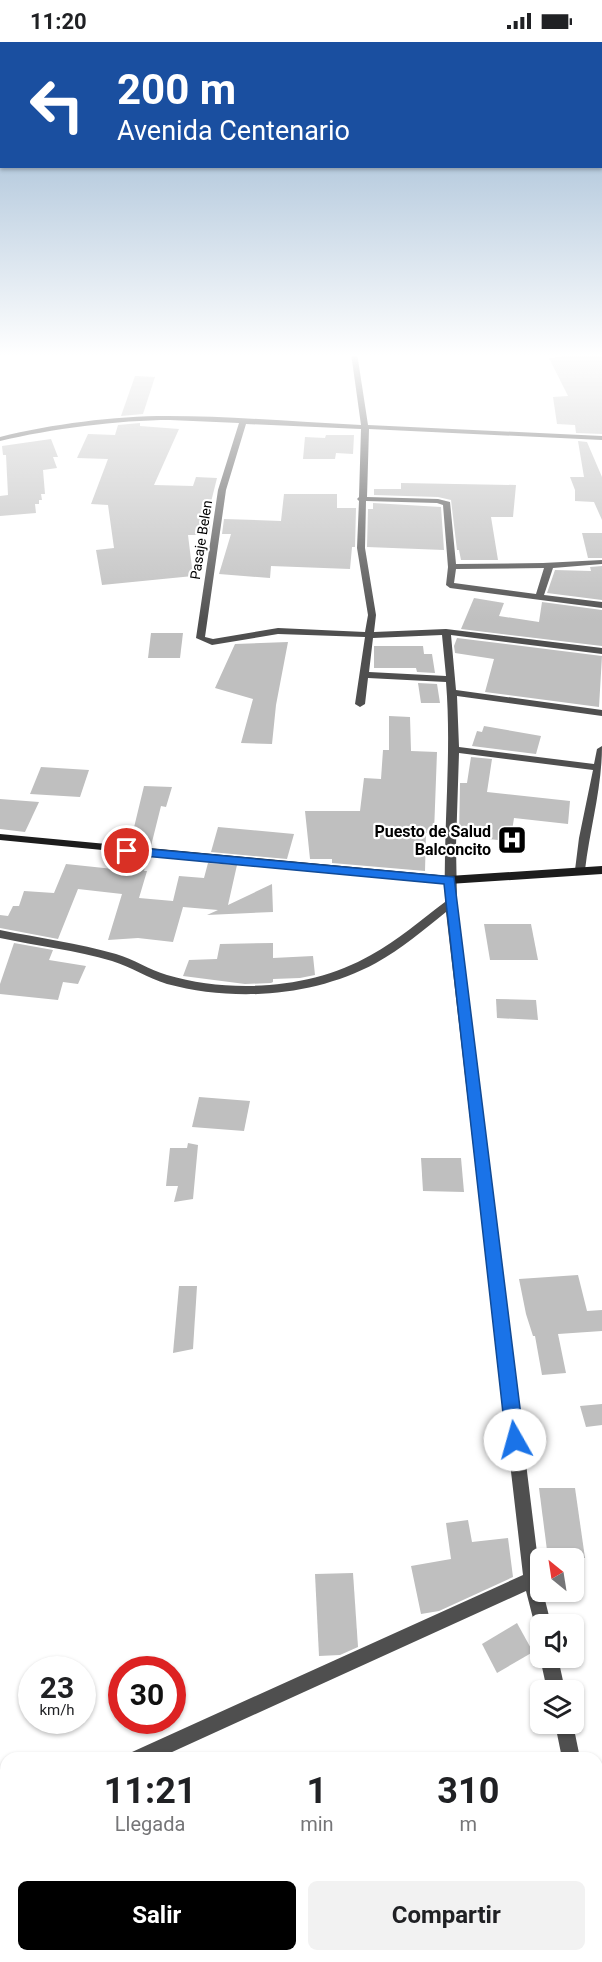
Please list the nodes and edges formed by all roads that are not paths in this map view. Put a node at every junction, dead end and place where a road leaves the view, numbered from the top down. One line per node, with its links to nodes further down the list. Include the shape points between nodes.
1 (237, 443): 10 (street, Pasaje Belen, via 222,490 200,638 212,642 278,631)
2 (364, 443): 3 (street)
3 (361, 499): 6 (street, via 447,504); 10 (street, via 361,548 372,615)
4 (602, 562): 5 (street)
5 (549, 566): 6 (street); 7 (street)
6 (452, 567): 7 (street, via 450,585)
7 (539, 598): 8 (street)
8 (602, 605)
9 (447, 632): 10 (street); 11 (street); 13 (street)
10 (371, 635): 12 (street)
11 (602, 651)
12 (365, 675): 13 (street); 15 (street)
13 (451, 679): 14 (street)
14 (451, 692): 16 (street); 17 (street)
15 (360, 704)
16 (602, 713)
17 (454, 749): 19 (street); 23 (street)
18 (602, 749): 19 (street)
19 (600, 767): 21 (street)
20 (0, 837): 23 (main road)
21 (580, 870): 22 (main road); 23 (main road)
22 (602, 870)
23 (450, 880): 24 (street)
24 (451, 903): 25 (street, via 362,965 314,982 262,989 211,988 166,979 115,958); 26 (street)
25 (0, 934)
26 (530, 1563)
27 (530, 1581): 29 (street)
28 (566, 1734): 30 (street)
29 (151, 1752)
30 (570, 1752)

